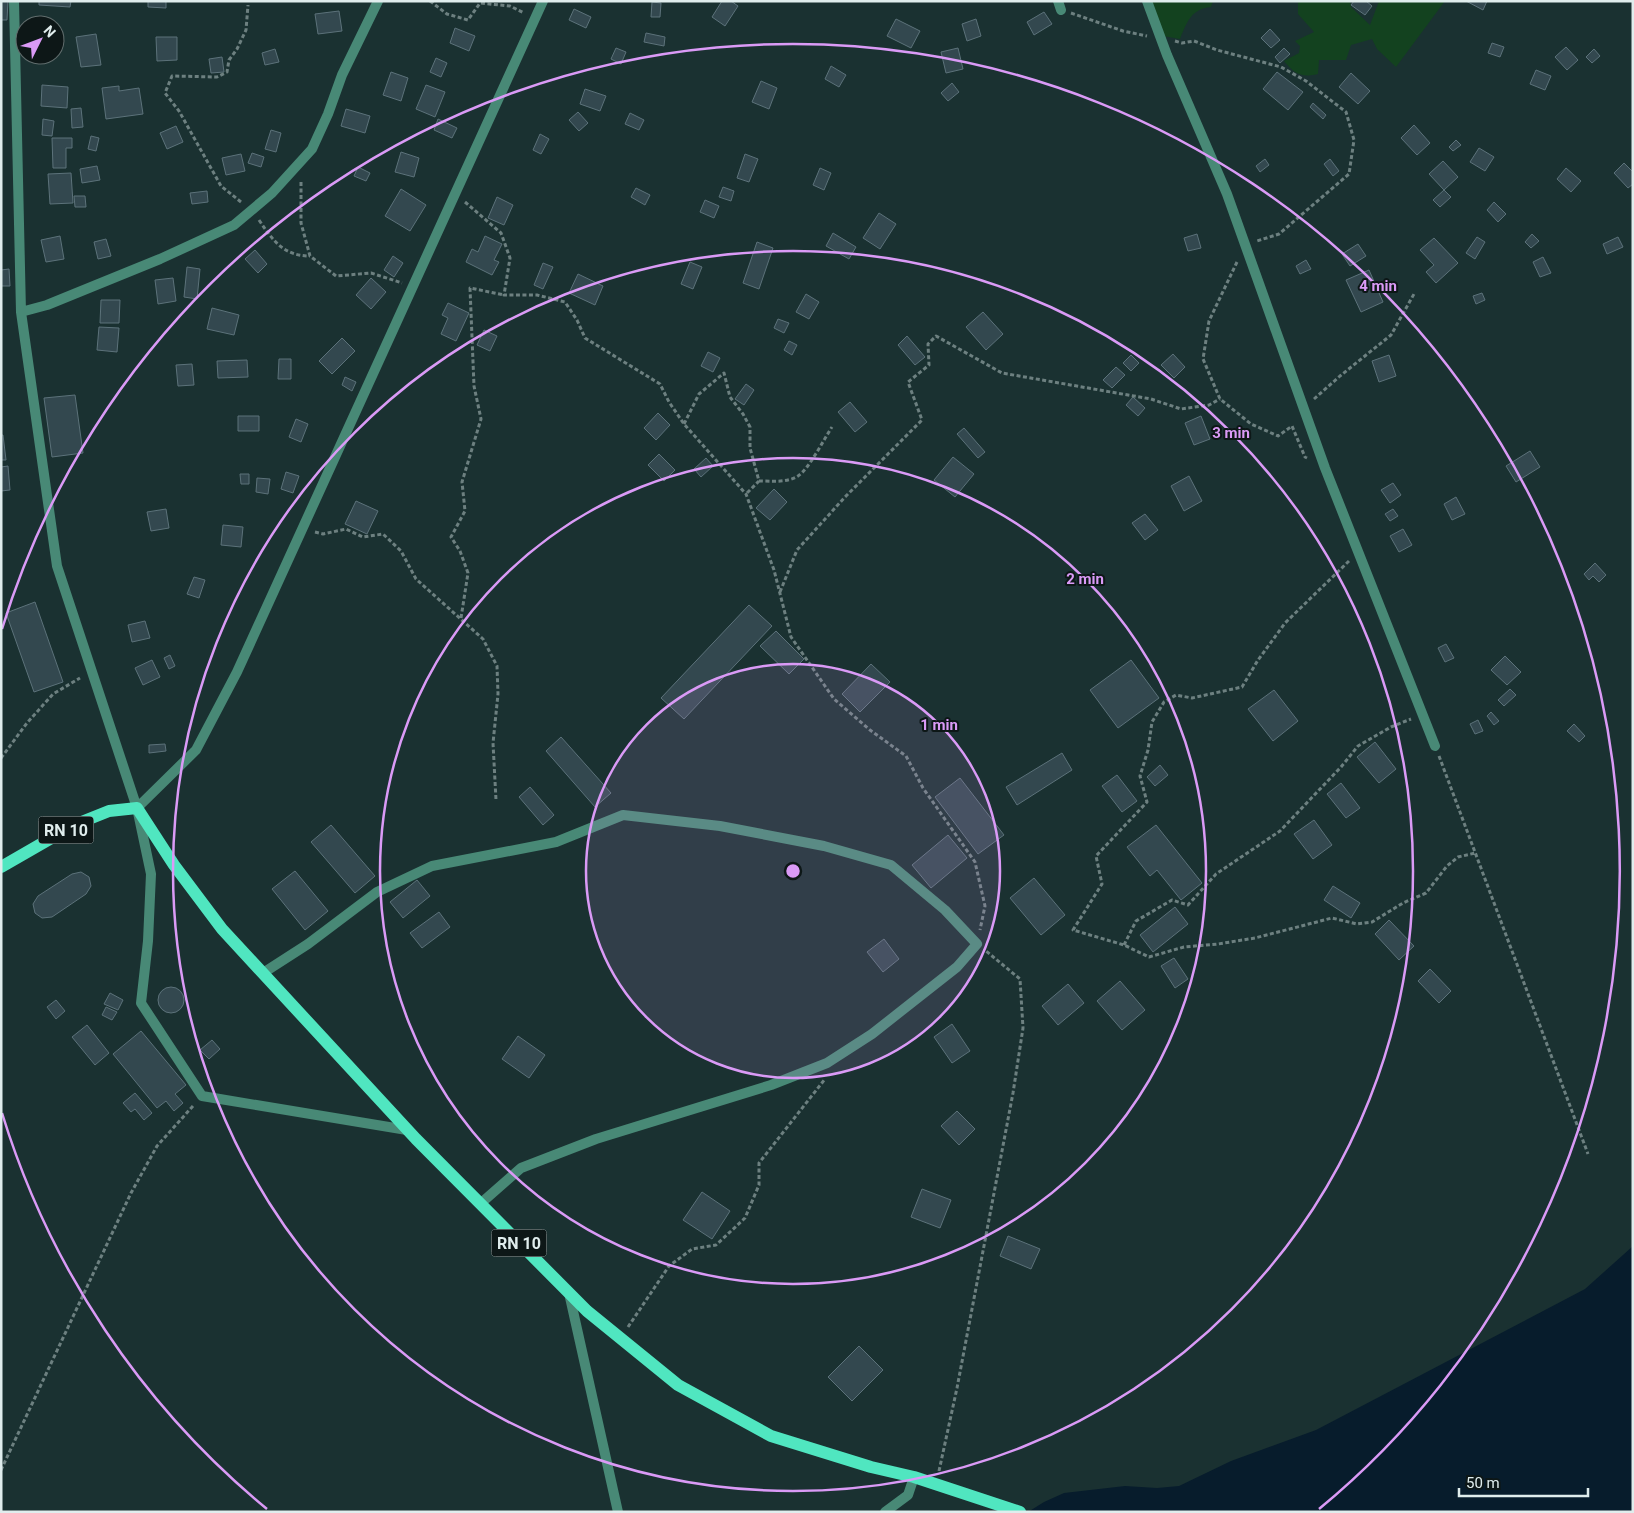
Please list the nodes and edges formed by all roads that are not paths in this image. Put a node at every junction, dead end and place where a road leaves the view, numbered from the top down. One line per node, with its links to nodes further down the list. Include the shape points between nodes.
1 (14, 1): 5 (street)
2 (378, 1): 5 (street, via 342,74 312,149 272,193 234,225 160,259 47,305)
3 (543, 1): 7 (street, via 237,672 196,750)
4 (1147, 1): 6 (street, via 1227,194 1325,468)
5 (21, 312): 7 (street, via 57,566)
6 (1435, 746)
7 (137, 808): 8 (main road, RN 10, via 109,811 74,826); 9 (main road, RN 10, via 222,929); 10 (street, via 151,874 141,1003 202,1096)
8 (1, 867)
9 (263, 973): 10 (main road, RN 10); 11 (street, via 377,892 432,866 556,842 624,815 720,826 824,846 891,865 946,910 977,944 957,967 872,1034 827,1063 771,1086 596,1138 521,1168)
10 (408, 1130): 11 (main road, RN 10)
11 (480, 1204): 12 (main road, RN 10)
12 (569, 1293): 13 (main road, RN 10, via 678,1385 771,1436); 14 (street)
13 (914, 1477): 15 (street, via 908,1495); 16 (main road, RN 10)
14 (618, 1512)
15 (885, 1512)
16 (1020, 1512)

